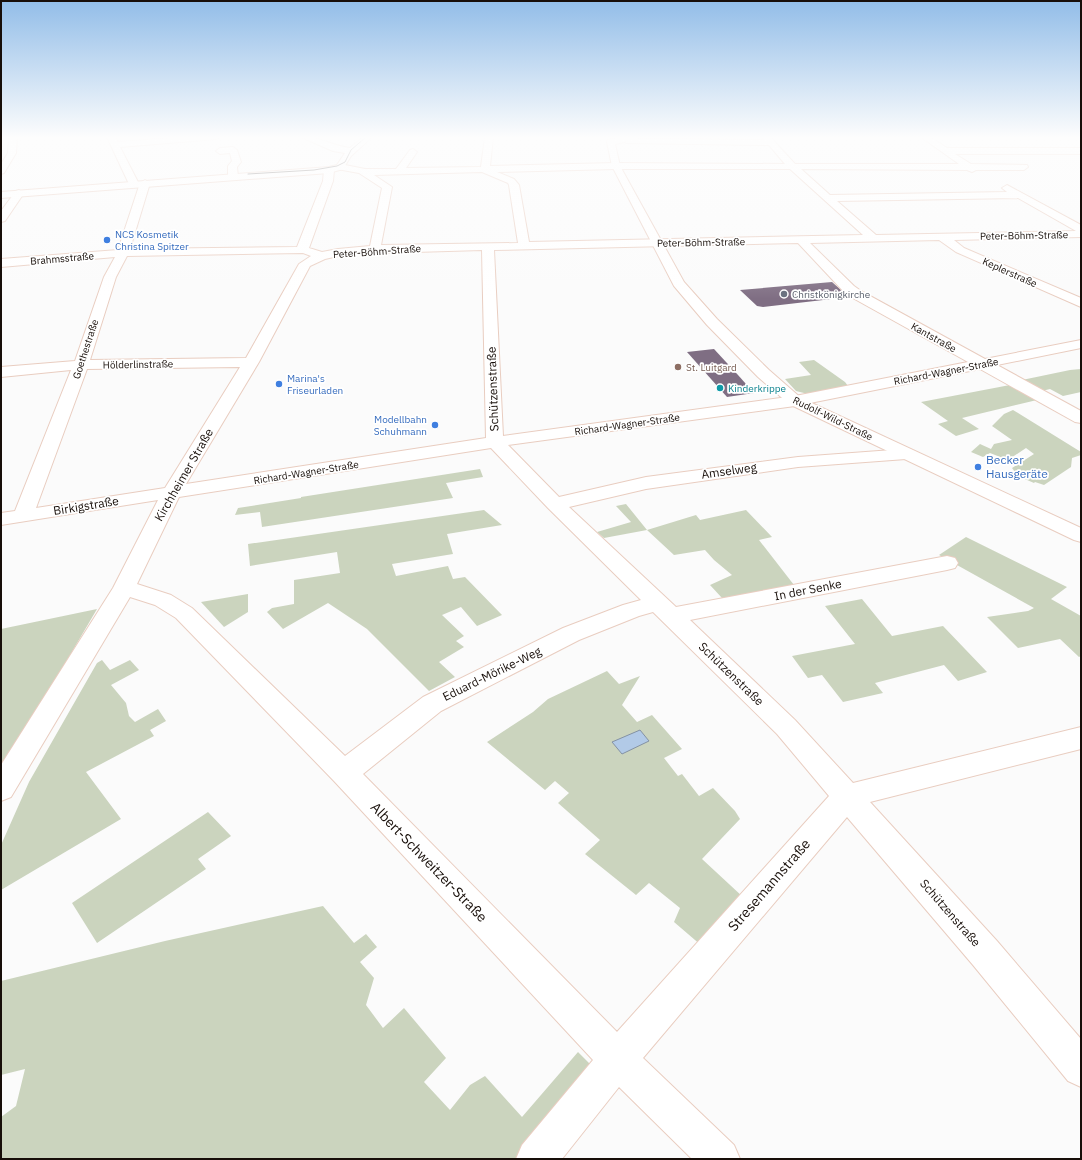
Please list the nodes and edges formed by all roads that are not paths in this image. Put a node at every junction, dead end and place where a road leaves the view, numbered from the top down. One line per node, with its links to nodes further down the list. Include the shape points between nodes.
1 (43, 191): 9 (street)
2 (142, 191): 24 (street, Goethestraße)
3 (324, 191): 23 (street)
4 (386, 191): 22 (street)
5 (515, 191): 20 (street)
6 (629, 191): 19 (street, Rudolf-Wild-Straße)
7 (821, 191): 12 (street)
8 (1012, 191): 11 (street)
9 (19, 193): 10 (street); 13 (street)
10 (1, 195)
11 (1019, 195): 12 (street); 14 (street)
12 (829, 198): 17 (street)
13 (1, 219)
14 (1081, 229)
15 (1081, 234): 16 (street, Peter-Böhm-Straße)
16 (942, 237): 17 (street, Peter-Böhm-Straße); 27 (street, Keplerstraße, via 960,250)
17 (873, 238): 18 (street, Peter-Böhm-Straße)
18 (801, 240): 19 (street, Peter-Böhm-Straße); 30 (street, Kantstraße, via 849,289)
19 (657, 243): 20 (street, Peter-Böhm-Straße); 33 (street, Rudolf-Wild-Straße, via 688,296 704,315 775,386)
20 (524, 245): 21 (street, Peter-Böhm-Straße)
21 (488, 246): 22 (street, Peter-Böhm-Straße); 35 (street, Schützenstraße)
22 (375, 249): 25 (street, Peter-Böhm-Straße)
23 (304, 250): 24 (street); 25 (street)
24 (122, 253): 26 (street, Brahmsstraße); 31 (street, Goethestraße, via 110,277)
25 (321, 256): 29 (street, Kirchheimer Straße, via 305,264)
26 (1, 263)
27 (1081, 303)
28 (1081, 344): 30 (street, Richard-Wagner-Straße)
29 (252, 362): 31 (street, Hölderlinstraße); 37 (street, Kirchheimer Straße)
30 (983, 364): 33 (street, Richard-Wagner-Straße); 34 (street, Kantstraße)
31 (81, 365): 32 (street, Hölderlinstraße); 39 (street, Goethestraße)
32 (1, 372)
33 (795, 401): 35 (street, Richard-Wagner-Straße); 36 (street, Rudolf-Wild-Straße)
34 (1081, 418)
35 (495, 442): 37 (street, Richard-Wagner-Straße); 38 (street, Schützenstraße)
36 (906, 454): 38 (street, Amselweg, via 798,462 646,482); 41 (street, Rudolf-Wild-Straße)
37 (171, 493): 39 (street, Birkigstraße); 43 (street, Kirchheimer Straße)
38 (555, 504): 44 (street, Schützenstraße)
39 (23, 515): 40 (street, Birkigstraße)
40 (1, 519)
41 (1081, 536)
42 (947, 563): 44 (street, In der Senke)
43 (124, 588): 46 (street, Albert-Schweitzer-Straße, via 163,600 184,613); 47 (street, Kirchheimer Straße)
44 (663, 610): 46 (street, Eduard-Mörike-Weg, via 631,610 571,634 432,704); 48 (street, Schützenstraße, via 786,727)
45 (1081, 738): 48 (street)
46 (344, 774): 49 (street, Albert-Schweitzer-Straße)
47 (1, 789)
48 (847, 796): 49 (street, Stresemannstraße); 50 (street, Schützenstraße, via 985,953)
49 (618, 1059): 51 (street, Stresemannstraße); 52 (street, Albert-Schweitzer-Straße)
50 (1081, 1068)
51 (536, 1159)
52 (720, 1159)

